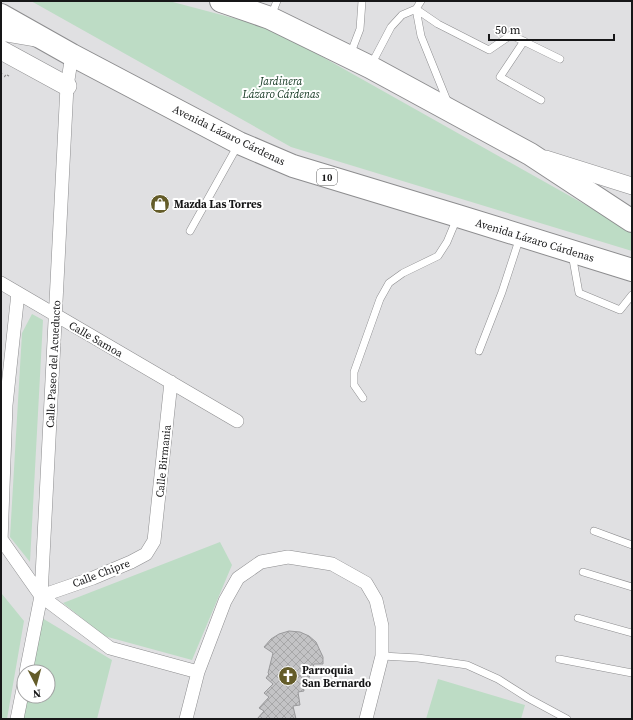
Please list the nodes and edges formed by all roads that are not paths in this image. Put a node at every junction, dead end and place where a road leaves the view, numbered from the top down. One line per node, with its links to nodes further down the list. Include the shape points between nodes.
1 (221, 1): 4 (highway)
2 (362, 1): 12 (lane, via 360,29)
3 (421, 1): 5 (lane)
4 (274, 9): 12 (highway)
5 (416, 9): 9 (lane, via 438,24 488,50 511,35); 14 (lane, via 402,16 391,27); 17 (lane, via 420,36)
6 (1, 15): 8 (highway, Avenida Lázaro Cárdenas / 10)
7 (1, 31): 8 (main road)
8 (40, 38): 11 (highway, Avenida Lázaro Cárdenas / 10)
9 (524, 41): 13 (lane); 16 (lane, via 500,77)
10 (1, 50): 15 (main road)
11 (72, 55): 15 (street, Calle Paseo del Acueducto); 18 (highway, Avenida Lázaro Cárdenas / 10)
12 (349, 57): 14 (highway)
13 (560, 59)
14 (370, 68): 17 (highway)
15 (67, 86): 30 (street, Calle Paseo del Acueducto)
16 (541, 100)
17 (451, 111): 19 (highway)
18 (239, 143): 21 (highway, Avenida Lázaro Cárdenas / 10, via 293,166); 23 (lane)
19 (530, 154): 20 (street); 22 (highway)
20 (632, 186)
21 (458, 216): 24 (highway, Avenida Lázaro Cárdenas / 10); 33 (lane, via 448,242 438,256 403,273 389,283 380,299 354,372 354,385)
22 (632, 221)
23 (190, 231)
24 (520, 235): 25 (highway, Avenida Lázaro Cárdenas / 10); 31 (lane, via 502,292)
25 (571, 251): 26 (highway, Avenida Lázaro Cárdenas / 10); 29 (lane, via 579,293 620,310)
26 (632, 270)
27 (1, 283): 28 (street, Calle Samoa)
28 (18, 293): 30 (street, Calle Samoa); 36 (street, via 6,405)
29 (632, 295)
30 (55, 315): 32 (street, Calle Samoa); 41 (street, Calle Paseo del Acueducto)
31 (478, 351)
32 (171, 382): 34 (street, Calle Samoa); 37 (street, Calle Birmania)
33 (363, 398)
34 (237, 421)
35 (594, 531): 38 (lane)
36 (1, 540): 41 (street)
37 (154, 541): 41 (street, Calle Chipre, via 146,554 131,562)
38 (632, 545)
39 (584, 572): 40 (lane)
40 (632, 587)
41 (41, 596): 46 (street, Calle Paseo del Acueducto); 47 (street, via 110,648)
42 (578, 618): 43 (lane)
43 (632, 633)
44 (382, 656): 47 (street, via 382,626 376,600 366,582 332,564 288,556 260,562 238,578 225,601); 52 (street); 53 (lane, via 468,665 498,678 528,698)
45 (559, 659): 48 (lane)
46 (28, 664)
47 (198, 672): 51 (street)
48 (632, 673)
49 (20, 704): 50 (street)
50 (17, 719)
51 (186, 719)
52 (366, 719)
53 (568, 719)

